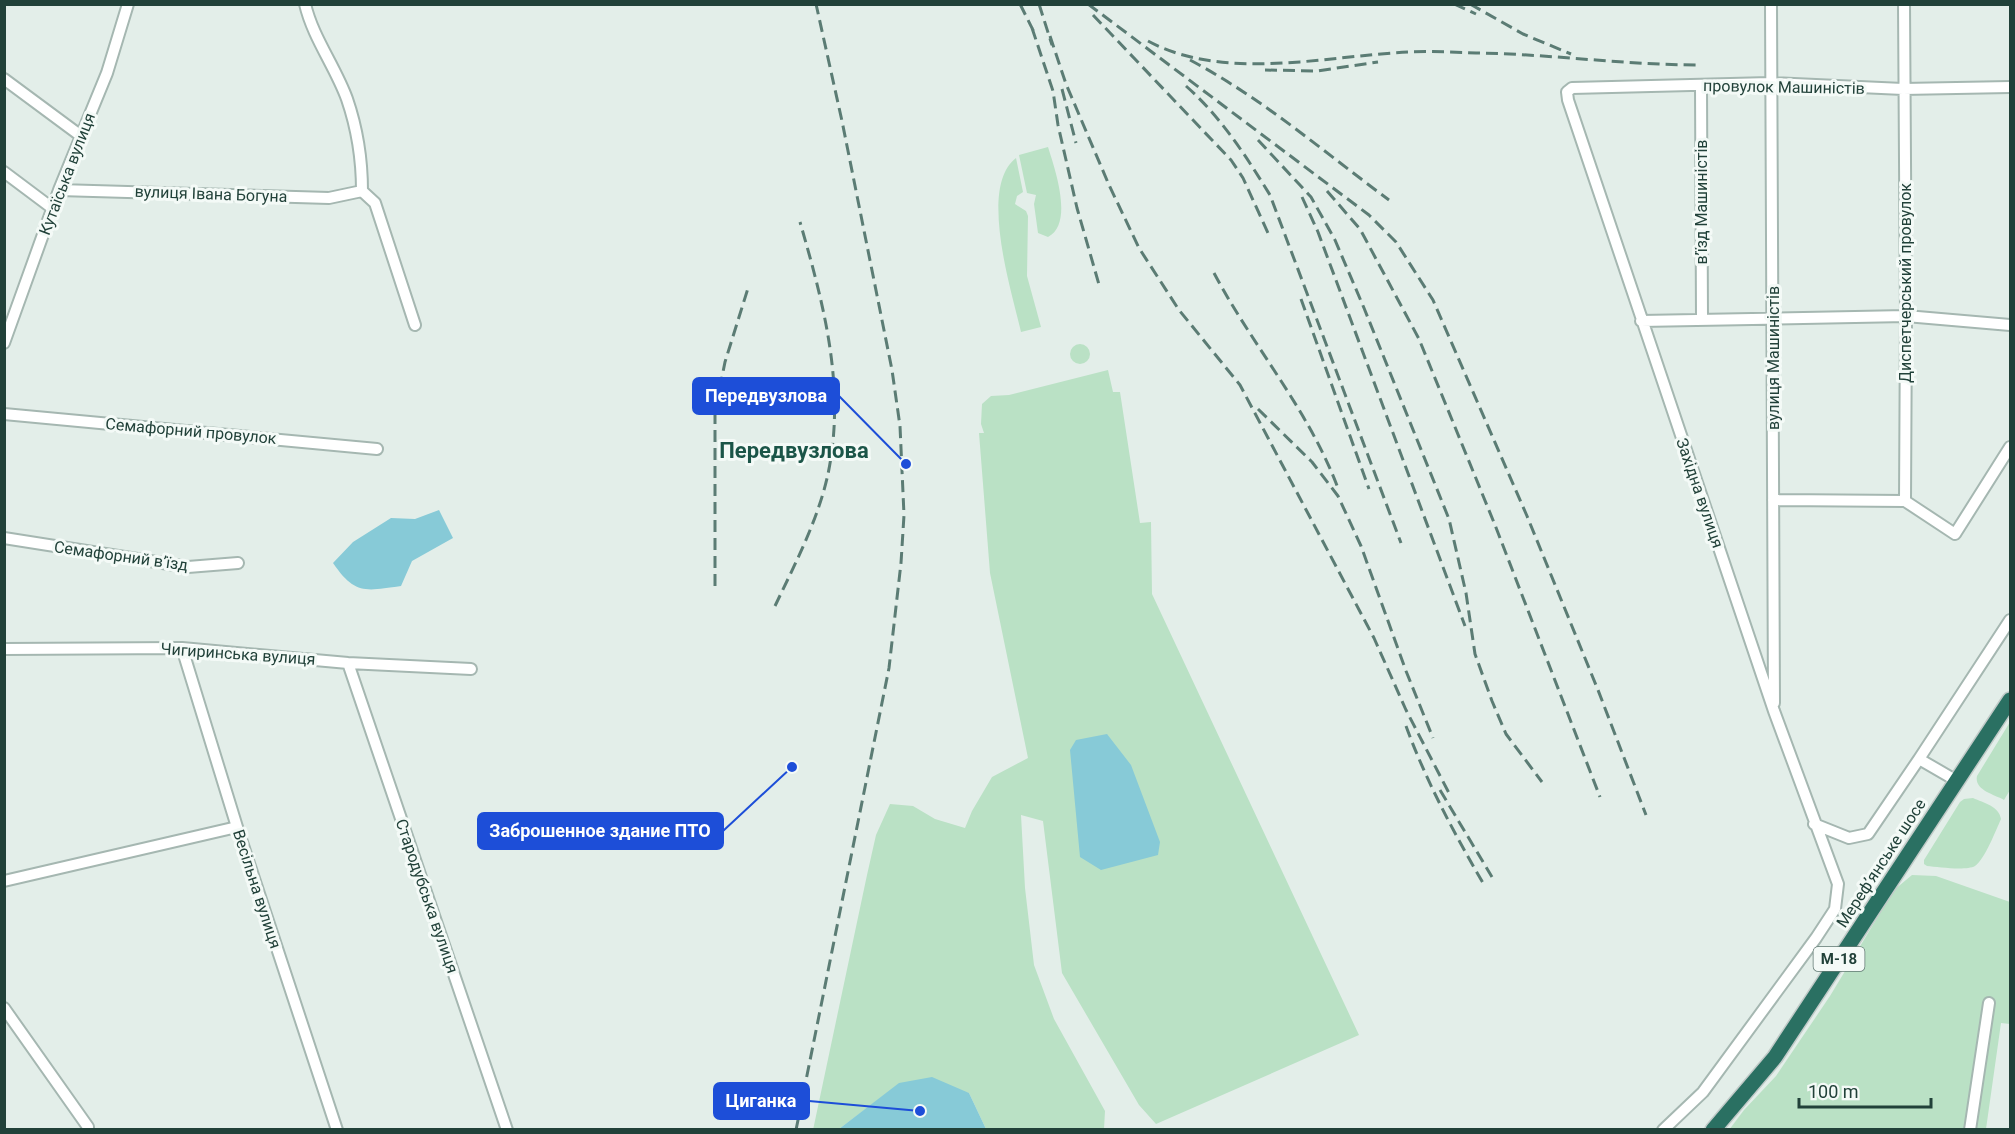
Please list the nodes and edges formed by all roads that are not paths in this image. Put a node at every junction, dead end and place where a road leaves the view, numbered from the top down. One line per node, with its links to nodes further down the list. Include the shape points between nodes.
1 (128, 4): 11 (street, Кутаїська вулиця, via 107,73)
2 (305, 4): 14 (street, via 316,38 346,98 360,159)
3 (1771, 4): 6 (street, вулиця Машиністів)
4 (1904, 4): 9 (street, Диспетчерський провулок)
5 (4, 79): 11 (street)
6 (1770, 83): 7 (street, провулок Машиністів); 9 (street, провулок Машиністів); 17 (street, вулиця Машиністів)
7 (1701, 85): 10 (street, провулок Машиністів, via 1572,88 1567,92); 18 (street, в’їзд Машиністів)
8 (2010, 87): 9 (street, провулок Машиністів)
9 (1903, 89): 16 (street, Диспетчерський провулок)
10 (1568, 100): 19 (street, Західна вулиця)
11 (81, 136): 13 (street, Кутаїська вулиця)
12 (4, 172): 15 (street)
13 (59, 190): 14 (street, вулиця Івана Богуна, via 329,198); 15 (street, Кутаїська вулиця)
14 (362, 191): 20 (street, via 375,203)
15 (52, 208): 22 (street, Кутаїська вулиця)
16 (1906, 316): 17 (street); 21 (street); 27 (street, Диспетчерський провулок)
17 (1773, 319): 18 (street); 26 (street, вулиця Машиністів)
18 (1702, 320): 19 (street)
19 (1641, 321): 36 (street, Західна вулиця)
20 (415, 325)
21 (2010, 325)
22 (4, 344)
23 (4, 414): 25 (street, Семафорний провулок)
24 (2010, 447): 27 (street, via 1955,534)
25 (377, 449)
26 (1773, 500): 27 (street); 36 (street, вулиця Машиністів)
27 (1905, 501)
28 (4, 538): 29 (street, Семафорний в’їзд, via 188,567)
29 (238, 563)
30 (2010, 620): 37 (street)
31 (182, 648): 32 (street, Чигиринська вулиця); 33 (street, Чигиринська вулиця); 40 (street, Весільна вулиця)
32 (4, 649)
33 (348, 663): 34 (street, Чигиринська вулиця); 46 (street, Стародубська вулиця)
34 (471, 669)
35 (2010, 700): 38 (highway, Мереф’янське шосе / М-18)
36 (1774, 711): 39 (street, Західна вулиця)
37 (1918, 759): 38 (street); 39 (street, via 1868,834 1849,838)
38 (1957, 781): 48 (highway, Мереф’янське шосе / М-18, via 1775,1057)
39 (1814, 824): 47 (street, Західна вулиця, via 1838,884 1835,909 1703,1092)
40 (237, 827): 41 (street); 45 (street, Весільна вулиця)
41 (4, 881)
42 (1989, 1003): 49 (street)
43 (4, 1008): 44 (street)
44 (88, 1127)
45 (337, 1130)
46 (507, 1130)
47 (1663, 1130)
48 (1713, 1130)
49 (1970, 1130)

